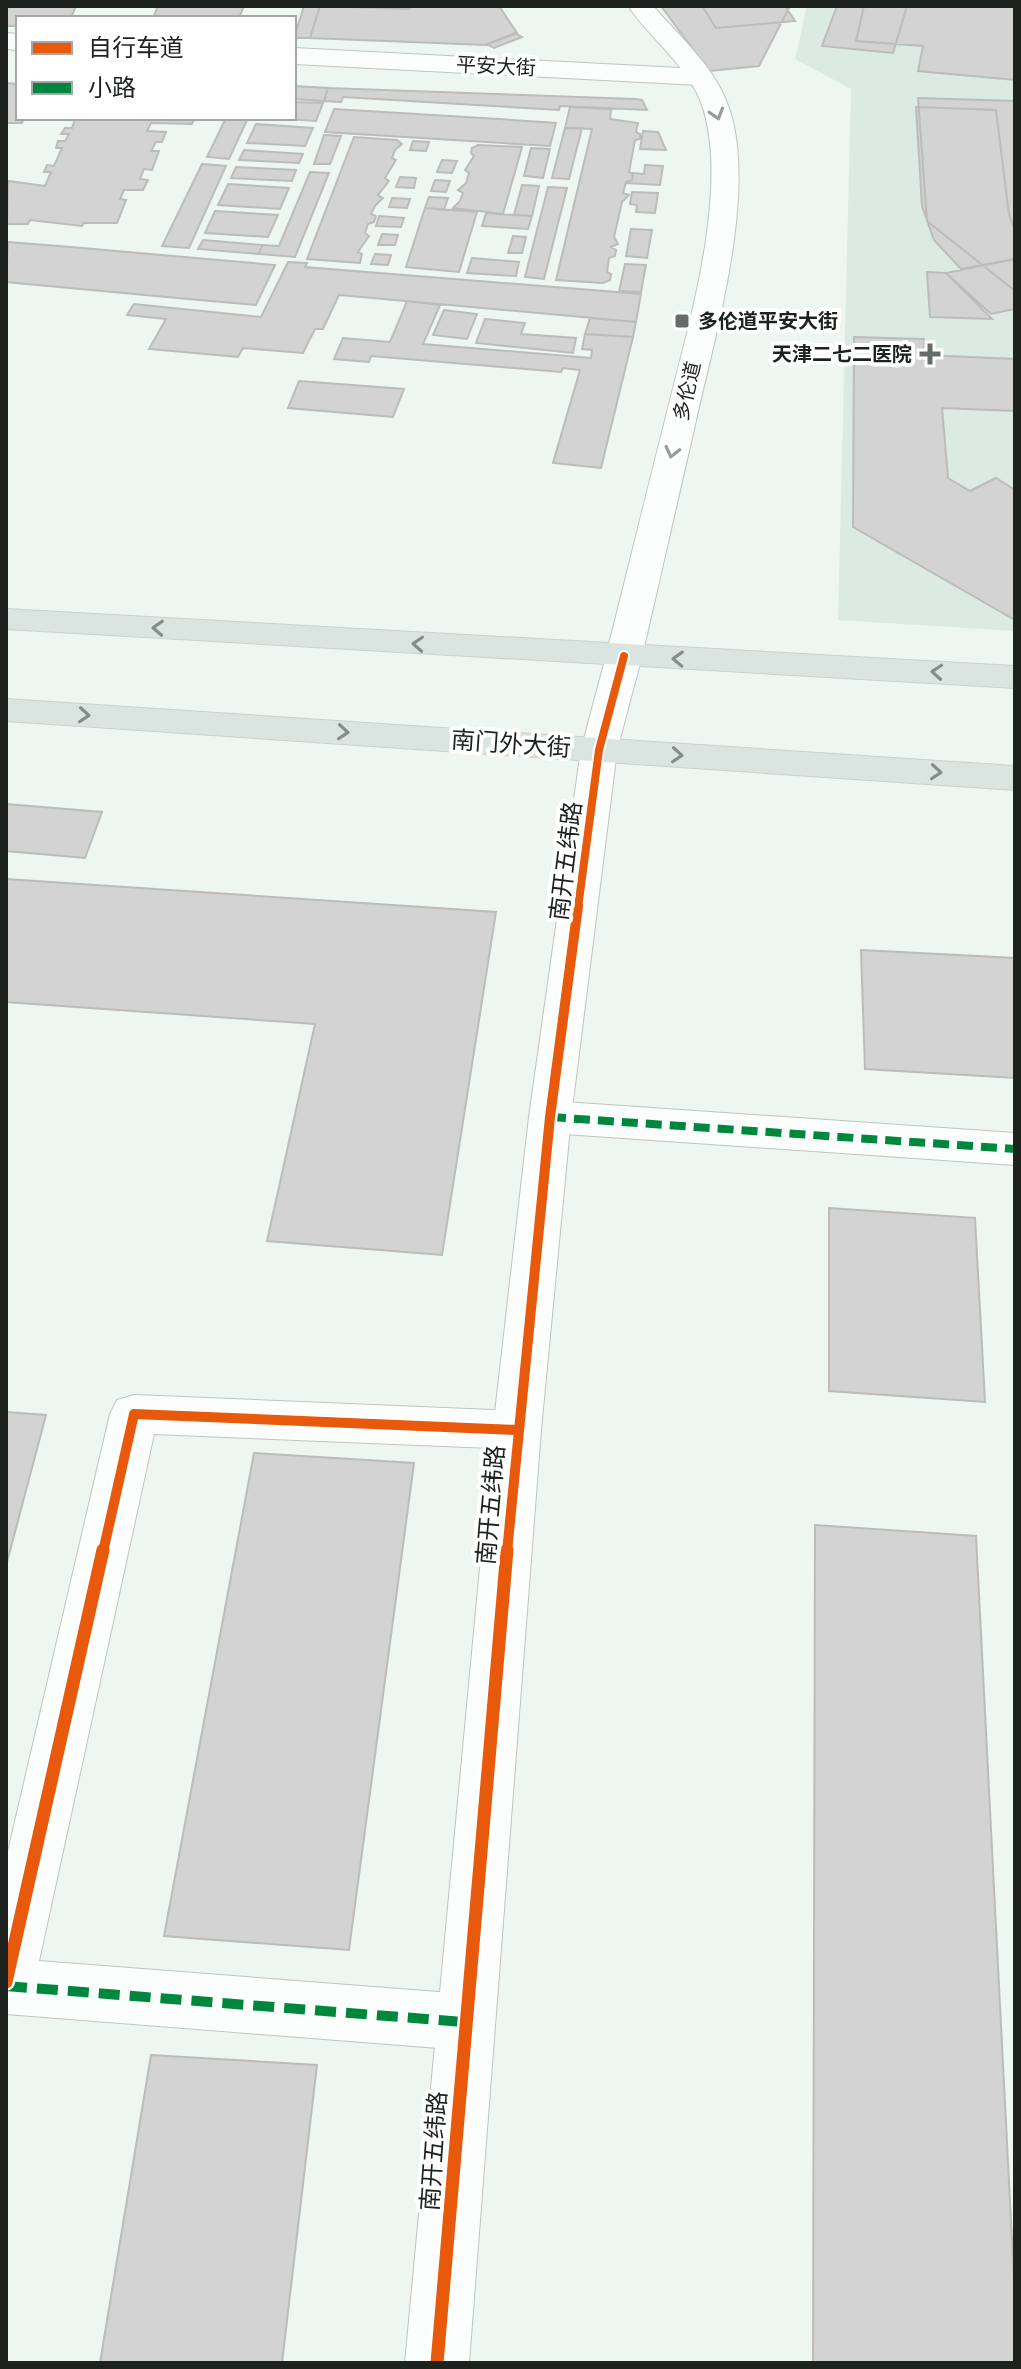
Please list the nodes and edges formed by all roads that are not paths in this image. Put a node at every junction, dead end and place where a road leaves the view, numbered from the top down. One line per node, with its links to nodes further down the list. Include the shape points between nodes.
1 (640, 6): 3 (street, 多伦道)
2 (296, 56): 3 (street, 平安大街)
3 (699, 77): 5 (street, 多伦道, one-way to 5, via 723,133 724,192 703,323)
4 (6, 619): 5 (main road, one-way to 4)
5 (624, 656): 6 (main road, one-way to 5); 8 (street, 南开五纬路)
6 (1015, 677)
7 (6, 710): 8 (main road, 南门外大街, one-way to 8)
8 (599, 750): 9 (main road, 南门外大街, one-way to 9); 10 (street, 南开五纬路)
9 (1015, 778)
10 (550, 1117): 11 (street); 12 (street, 南开五纬路)
11 (1015, 1149)
12 (517, 1430): 13 (street, via 134,1414); 14 (street, 南开五纬路)
13 (6, 1984): 14 (street)
14 (464, 2022): 15 (street, 南开五纬路)
15 (437, 2363)

